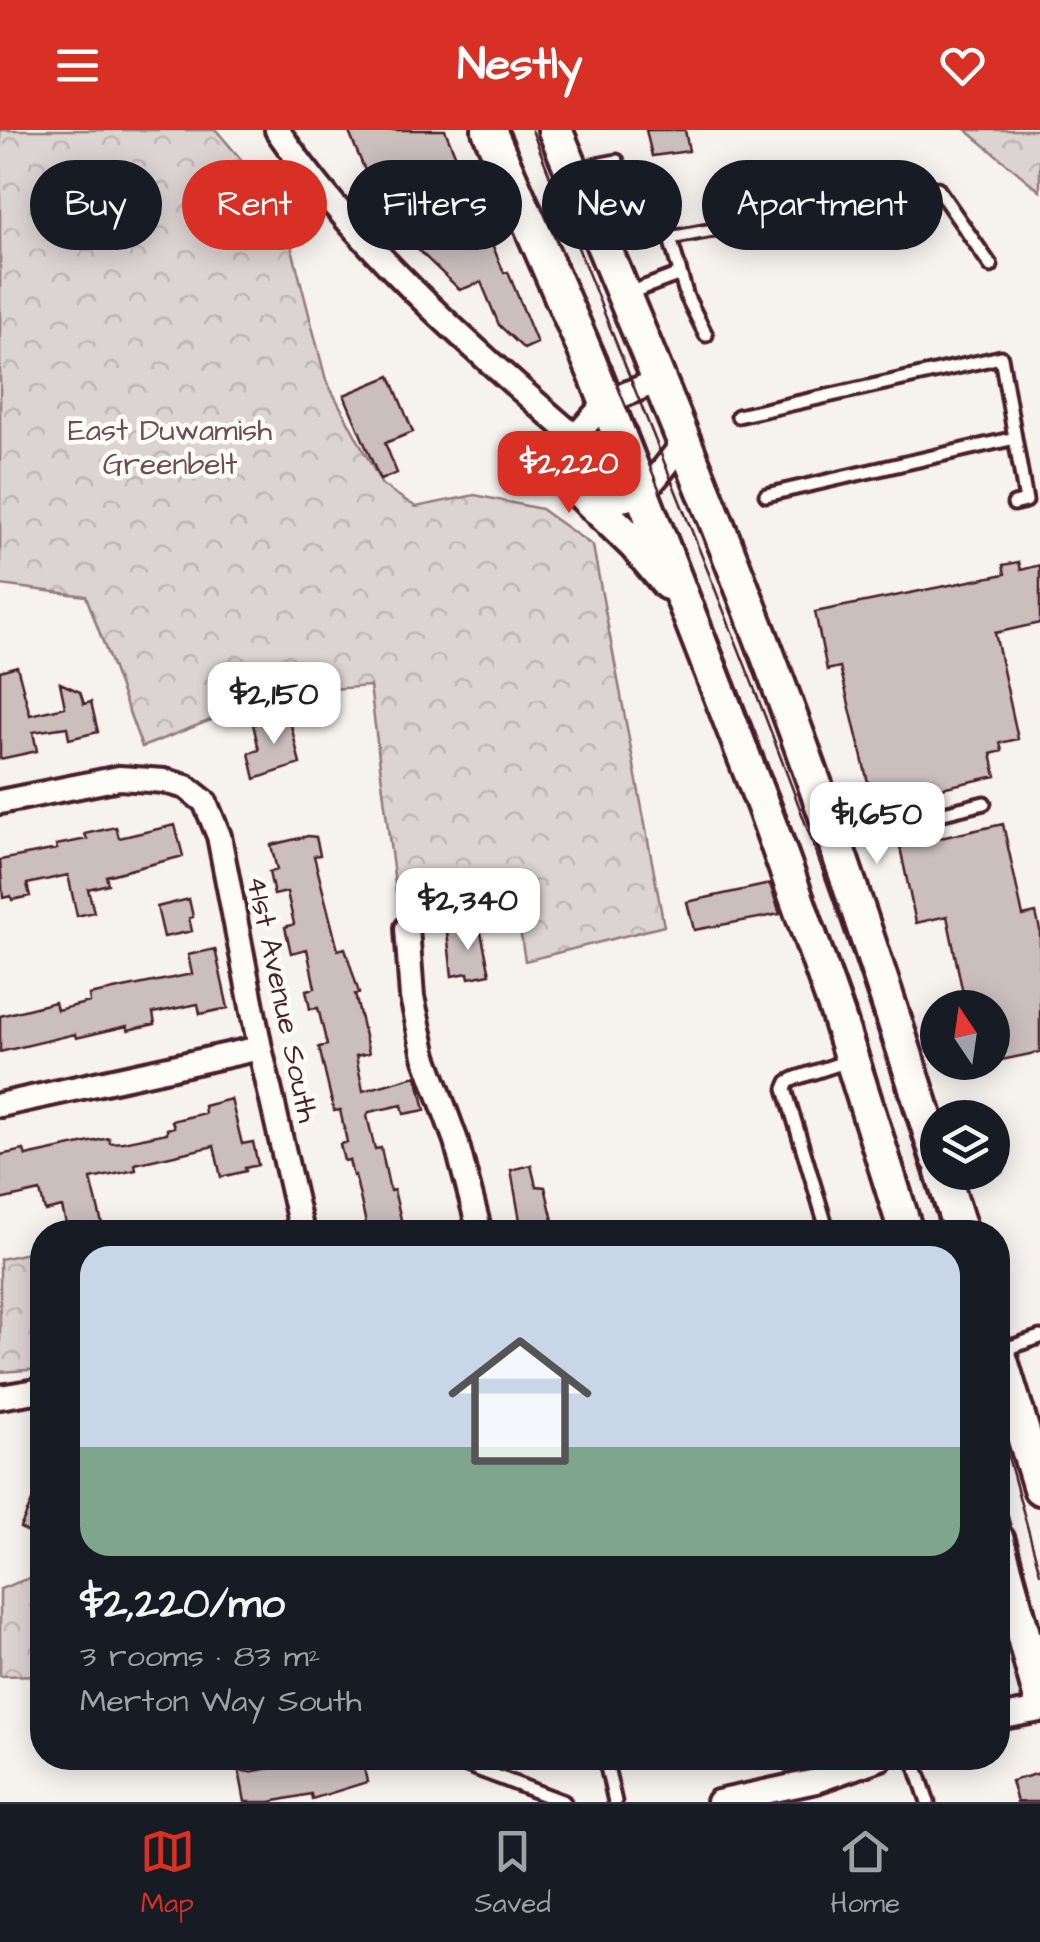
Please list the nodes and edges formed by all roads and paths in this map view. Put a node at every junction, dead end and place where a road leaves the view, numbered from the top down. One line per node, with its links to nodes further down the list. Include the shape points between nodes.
1 (277, 130): 13 (street, via 340,215 405,284)
2 (489, 130): 11 (main road)
3 (555, 130): 4 (main road)
4 (568, 160)
5 (606, 250): 8 (main road)
6 (991, 266): 7 (lane, via 936,188 670,238)
7 (680, 274): 8 (lane); 9 (lane)
8 (625, 294): 10 (main road)
9 (706, 335)
10 (660, 380): 11 (street); 15 (main road)
11 (606, 402): 13 (street); 17 (main road)
12 (738, 416): 14 (lane, via 1000,357)
13 (575, 437): 16 (street, via 574,478)
14 (1014, 438): 18 (lane); 19 (lane, via 1026,501)
15 (685, 441): 17 (street); 23 (main road)
16 (581, 492): 17 (street, via 606,502); 20 (main road)
17 (642, 492): 20 (main road)
18 (766, 495)
19 (1014, 504)
20 (683, 601): 26 (main road)
21 (0, 802): 25 (street, 41st Avenue South, via 120,778 165,781 205,802 218,836)
22 (984, 803): 23 (lane)
23 (834, 840): 27 (main road)
24 (407, 928): 31 (street, via 425,1056)
25 (260, 1048): 28 (street); 30 (street, 41st Avenue South)
26 (852, 1060): 32 (lane, via 796,1078 786,1089); 33 (main road)
27 (925, 1100)
28 (0, 1105)
29 (953, 1190): 34 (main road)
30 (299, 1220)
31 (477, 1220)
32 (824, 1220)
33 (902, 1220)
34 (958, 1220)
35 (1040, 1337): 36 (lane)
36 (1010, 1347)
37 (1010, 1390): 40 (main road)
38 (30, 1392): 39 (street)
39 (0, 1398)
40 (1040, 1488)
41 (1010, 1585): 42 (main road)
42 (1040, 1696)
43 (1040, 1710): 44 (street)
44 (1010, 1716)
45 (480, 1770): 49 (lane)
46 (608, 1770): 50 (lane)
47 (831, 1770): 51 (street, via 776,1791)
48 (917, 1770): 52 (lane)
49 (564, 1802)
50 (615, 1802)
51 (718, 1802)
52 (928, 1802)

